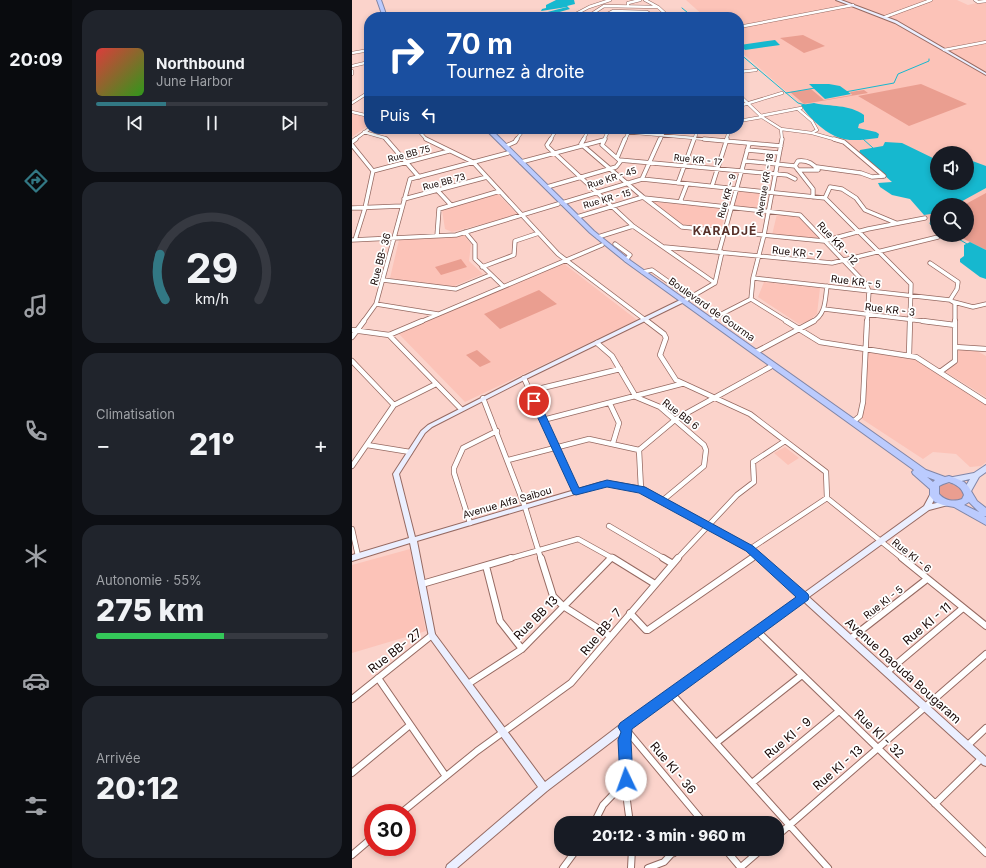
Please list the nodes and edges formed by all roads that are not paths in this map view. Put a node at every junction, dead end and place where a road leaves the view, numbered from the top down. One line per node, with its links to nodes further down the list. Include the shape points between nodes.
1 (378, 0): 12 (highway)
2 (610, 0): 13 (street)
3 (640, 0): 9 (street, via 628,3)
4 (645, 0): 11 (street)
5 (838, 0): 10 (street)
6 (931, 0): 18 (street)
7 (975, 0): 8 (street)
8 (986, 1)
9 (628, 6): 11 (street); 14 (street, via 603,6)
10 (853, 6): 18 (street); 19 (street)
11 (658, 7): 17 (street)
12 (382, 12)
13 (580, 12)
14 (594, 12)
15 (611, 12): 16 (street)
16 (647, 12)
17 (664, 12)
18 (885, 17): 21 (street)
19 (744, 26)
20 (986, 42): 21 (street)
21 (944, 50): 30 (street)
22 (364, 51): 23 (street)
23 (352, 53)
24 (364, 63): 25 (street)
25 (352, 66)
26 (756, 70): 28 (street)
27 (352, 71): 29 (street)
28 (744, 71)
29 (352, 74)
30 (986, 74)
31 (782, 94): 35 (street)
32 (364, 95): 34 (street)
33 (744, 100): 35 (street)
34 (352, 103)
35 (749, 104): 36 (street); 39 (street)
36 (744, 105)
37 (352, 112): 38 (street)
38 (364, 115)
39 (761, 117): 40 (street); 41 (street); 55 (street, via 800,108 817,128)
40 (744, 120)
41 (781, 129): 55 (street); 64 (street, Avenue KR - 18)
42 (364, 132): 60 (street)
43 (371, 134): 72 (street, via 385,138)
44 (422, 134): 67 (street, via 427,140)
45 (490, 134): 65 (highway, Boulevard de Gourma)
46 (493, 134): 65 (highway, Boulevard de Gourma)
47 (521, 134): 65 (street)
48 (554, 134): 68 (street, via 547,145)
49 (588, 134): 63 (street)
50 (607, 134): 58 (street)
51 (628, 134): 70 (street)
52 (649, 134): 56 (street)
53 (696, 134): 57 (street)
54 (728, 134): 59 (street)
55 (812, 134): 79 (street, via 844,142 884,176 872,177)
56 (662, 136): 57 (street); 75 (street, Rue KR - 45)
57 (694, 138): 59 (street); 77 (street)
58 (604, 140): 63 (street); 70 (street, via 602,145)
59 (726, 141): 61 (street); 81 (street)
60 (352, 142)
61 (749, 144): 64 (street); 66 (street, Rue KR - 9)
62 (352, 145): 83 (street)
63 (582, 145): 68 (street); 80 (street)
64 (781, 146): 69 (street, Avenue KR - 18)
65 (507, 149): 73 (street); 74 (highway, Boulevard de Gourma); 106 (highway, Boulevard de Gourma)
66 (747, 150): 69 (street); 71 (street, Rue KR - 9)
67 (449, 151): 72 (street, Rue BB 75); 73 (street)
68 (554, 153): 74 (street); 88 (street)
69 (779, 153): 76 (street, Avenue KR - 18)
70 (618, 159): 75 (street, Rue KR - 17); 80 (street, via 617,167)
71 (745, 161): 76 (street); 84 (street, Rue KR - 9)
72 (406, 162): 83 (street, Rue BB 75); 86 (street)
73 (474, 162): 86 (street); 87 (street)
74 (521, 162): 95 (highway, Boulevard de Gourma)
75 (650, 163): 77 (street, Rue KR - 17); 89 (street, Rue KR - 45)
76 (777, 164): 78 (street); 85 (street, Avenue KR - 18)
77 (684, 166): 81 (street, Rue KR - 17); 91 (street)
78 (795, 166): 79 (street, via 802,160); 82 (street)
79 (817, 167): 82 (street, via 817,171)
80 (610, 169): 88 (street); 92 (street)
81 (717, 170): 84 (street, Rue KR - 17); 94 (street)
82 (798, 170): 101 (street, via 814,190)
83 (373, 171): 111 (street)
84 (742, 172): 85 (street, Rue KR - 17); 96 (street, Rue KR - 9)
85 (775, 174): 90 (street, Rue KR - 17); 100 (street, Avenue KR - 18)
86 (419, 177): 104 (street, Rue BB- 36, via 410,179)
87 (487, 177): 97 (street, Rue BB 73); 98 (street)
88 (580, 178): 95 (street); 99 (street)
89 (642, 179): 91 (street); 92 (street, Rue KR - 45)
90 (795, 179)
91 (678, 183): 93 (street)
92 (627, 184): 99 (street, Rue KR - 45); 102 (street)
93 (687, 184): 94 (street); 105 (street)
94 (712, 186): 96 (street)
95 (547, 188): 106 (highway, Boulevard de Gourma)
96 (738, 189): 100 (street); 112 (street, Rue KR - 9)
97 (438, 191): 104 (street, Rue BB 73); 107 (street)
98 (500, 191): 107 (street); 114 (street)
99 (597, 193): 106 (street, Rue KR - 45); 109 (street)
100 (771, 193): 101 (street); 113 (street, Avenue KR - 18)
101 (813, 197): 103 (street)
102 (643, 198): 105 (street); 109 (street, Rue KR - 15); 119 (street, via 682,227)
103 (825, 198): 117 (street, via 831,187 841,188 856,198 865,210); 122 (street)
104 (404, 199): 108 (street, Rue BB- 36)
105 (680, 202): 112 (street)
106 (560, 203): 114 (street, Rue KR - 45); 115 (highway, Boulevard de Gourma); 131 (highway, Boulevard de Gourma)
107 (451, 205): 124 (street, via 439,210)
108 (402, 206): 111 (street); 126 (street, Rue BB- 36)
109 (612, 206): 115 (street, Rue KR - 15); 118 (street)
110 (352, 208): 111 (street)
111 (365, 208): 128 (street)
112 (732, 208): 113 (street); 119 (street, Rue KR - 9)
113 (768, 211): 123 (street, Avenue KR - 18); 129 (street, Rue KR - 12, via 803,217)
114 (522, 215): 120 (street, Rue KR - 45); 121 (street)
115 (576, 217): 125 (highway, Boulevard de Gourma)
116 (925, 218): 117 (street)
117 (897, 224): 122 (street)
118 (633, 226): 125 (street); 132 (street)
119 (725, 231): 123 (street); 133 (street, Rue KR - 9)
120 (465, 232): 124 (street, Rue KR - 45); 140 (street, via 475,244 475,259)
121 (539, 233): 136 (street); 140 (street, via 515,241 514,255)
122 (860, 233): 129 (street); 134 (street)
123 (764, 235): 129 (street); 135 (street, Avenue KR - 18)
124 (437, 236): 126 (street, Rue KR - 45)
125 (598, 237): 137 (highway, Boulevard de Gourma)
126 (394, 238): 128 (street, Rue KR - 45); 144 (street, Rue BB- 36)
127 (930, 239): 134 (street, Rue KR - 7)
128 (354, 240)
129 (824, 241): 138 (street, Rue KR - 12)
130 (615, 244): 137 (street, via 630,255)
131 (602, 245): 136 (street); 153 (highway, Boulevard de Gourma)
132 (665, 247): 133 (street, Rue KR - 7); 145 (street)
133 (721, 252): 135 (street, Rue KR - 7); 145 (street, Rue KR - 9)
134 (880, 252): 138 (street, Rue KR - 7); 151 (street, via 911,284)
135 (759, 256): 138 (street, Rue KR - 7, via 828,263); 143 (street, Avenue KR - 18)
136 (565, 260): 146 (street); 161 (street)
137 (626, 260): 141 (highway, Boulevard de Gourma)
138 (844, 261): 150 (street, Rue KR - 12, via 866,284)
139 (930, 263): 154 (street, via 958,282)
140 (482, 267): 142 (street)
141 (643, 272): 147 (street, via 652,270); 149 (highway, Boulevard de Gourma)
142 (490, 274): 144 (street, via 456,289); 146 (street)
143 (753, 278): 148 (street, Rue KR - 5); 152 (street, Avenue KR - 18)
144 (383, 280): 155 (street, Rue BB- 36)
145 (715, 282): 153 (street)
146 (503, 286): 158 (street)
147 (675, 286): 149 (street); 153 (street)
148 (827, 286): 150 (street, Rue KR - 5); 157 (street)
149 (668, 290): 153 (highway, Boulevard de Gourma)
150 (868, 291): 151 (street, Rue KR - 5); 159 (street)
151 (911, 296): 154 (street, Rue KR - 5); 160 (street)
152 (751, 299): 162 (street); 164 (street)
153 (685, 300): 161 (street); 162 (highway, Boulevard de Gourma); 175 (highway, Boulevard de Gourma)
154 (953, 302): 156 (street, Rue KR - 5, via 973,307); 163 (street)
155 (376, 304): 158 (street); 165 (street, Rue BB- 36)
156 (986, 304)
157 (824, 309): 159 (street, Rue KR - 3); 164 (street, via 820,318)
158 (438, 314): 166 (street)
159 (867, 314): 160 (street, Rue KR - 3); 171 (street)
160 (910, 319): 163 (street, Rue KR - 3); 173 (street)
161 (645, 320): 168 (street); 180 (street, via 665,335 660,355 676,380)
162 (710, 320): 172 (highway, Boulevard de Gourma)
163 (955, 325): 169 (street)
164 (798, 330): 171 (street, via 820,342); 172 (street)
165 (354, 331): 166 (street); 167 (street, Rue BB- 36)
166 (389, 335): 179 (street)
167 (352, 337)
168 (597, 343): 176 (street, via 612,356); 178 (street)
169 (955, 347): 170 (street); 177 (street, via 956,361)
170 (986, 349)
171 (865, 350): 173 (street); 191 (street, via 861,413)
172 (756, 352): 191 (highway, Boulevard de Gourma)
173 (909, 355): 177 (street)
174 (352, 361): 187 (street)
175 (770, 367): 184 (street); 208 (highway, Boulevard de Gourma, via 919,474)
176 (620, 369): 181 (street); 182 (street)
177 (940, 372): 185 (street)
178 (524, 378): 181 (street); 183 (street)
179 (436, 384): 187 (street); 188 (street)
180 (682, 384): 182 (street); 184 (street)
181 (530, 391): 190 (street)
182 (636, 397): 186 (street); 189 (street, Rue BB 6, via 660,407)
183 (483, 398): 188 (street); 192 (street)
184 (714, 398): 189 (street); 193 (street, via 750,414)
185 (986, 402)
186 (610, 404): 190 (street); 194 (street, via 620,423)
187 (394, 405): 195 (street)
188 (461, 409): 198 (street, via 426,428)
189 (676, 419): 197 (street); 212 (street, Rue BB 6, via 704,445 705,463 702,469)
190 (543, 420): 196 (street)
191 (853, 422): 205 (highway, Boulevard de Gourma, via 923,472)
192 (497, 431): 201 (street); 219 (street, via 464,448 454,468)
193 (785, 441): 211 (street, via 826,472); 221 (street, Rue BB- 7, via 753,462 754,482 737,495)
194 (613, 443): 196 (street, via 588,439); 197 (street)
195 (367, 445): 198 (street); 200 (street)
196 (556, 447): 201 (street); 209 (street)
197 (639, 450): 207 (street)
198 (410, 452): 223 (street, via 396,474)
199 (352, 456): 200 (street)
200 (358, 457): 202 (street)
201 (508, 460): 215 (street)
202 (352, 466)
203 (986, 468): 204 (main road)
204 (976, 475): 206 (main road); 210 (main road)
205 (944, 480): 206 (highway); 208 (highway, via 937,482)
206 (954, 480): 210 (highway)
207 (641, 490): 209 (street, Avenue Alfa Saibou, via 607,484); 212 (street, Avenue Alfa Saibou)
208 (934, 490): 213 (highway, via 936,497); 216 (street)
209 (576, 492): 215 (street, Avenue Alfa Saibou)
210 (968, 493): 214 (highway, via 965,501); 217 (highway, via 974,503)
211 (827, 498): 224 (street, Rue KI - 6); 225 (street)
212 (662, 501): 221 (street, Avenue Alfa Saibou)
213 (946, 503): 214 (highway); 216 (street)
214 (957, 505): 218 (highway)
215 (525, 506): 219 (street, Avenue Alfa Saibou); 226 (street)
216 (927, 508): 224 (street)
217 (986, 513)
218 (986, 522)
219 (470, 523): 223 (street, Avenue Alfa Saibou)
220 (609, 526): 230 (street)
221 (709, 526): 225 (street, Avenue Alfa Saibou); 230 (street, Rue BB- 7)
222 (352, 529): 228 (street)
223 (413, 540): 228 (street, Avenue Alfa Saibou); 233 (street)
224 (881, 541): 232 (street, Rue KI - 6); 235 (street)
225 (750, 548): 227 (street, Avenue Alfa Saibou)
226 (540, 550): 229 (street, via 578,539); 231 (street); 236 (street, via 551,592)
227 (757, 555): 235 (street, Avenue Alfa Saibou); 238 (street, via 648,630)
228 (355, 557)
229 (612, 557): 234 (street); 236 (street, Rue BB 13)
230 (673, 564): 234 (street, Rue BB- 7)
231 (486, 566): 233 (street); 244 (street, via 500,621)
232 (927, 579): 237 (street, Rue KI - 6); 243 (street, Rue KI - 5)
233 (422, 584): 241 (street)
234 (655, 584): 238 (street, Rue BB- 7)
235 (804, 597): 240 (street); 243 (street, Avenue Daouda Bougaram)
236 (563, 606): 242 (street); 244 (street, Rue BB 13)
237 (963, 608): 239 (street, Rue KI - 6); 246 (street, Rue KI - 11)
238 (630, 613): 242 (street, Rue BB- 7)
239 (986, 626)
240 (757, 631): 247 (street, Rue KI - 32); 250 (street)
241 (432, 636): 248 (street, Rue BB- 27); 249 (street)
242 (610, 636): 257 (street, Rue BB- 7, via 571,683)
243 (850, 640): 246 (street, Avenue Daouda Bougaram)
244 (522, 649): 249 (street, Rue BB 13)
245 (986, 654): 252 (street, Rue KI - 13)
246 (887, 672): 252 (street, Avenue Daouda Bougaram)
247 (802, 675): 253 (street, Rue KI - 32); 258 (street)
248 (378, 678): 251 (street, Rue BB- 27); 254 (street)
249 (468, 684): 257 (street)
250 (671, 693): 256 (street); 258 (street)
251 (352, 699)
252 (925, 707): 259 (street, Avenue Daouda Bougaram); 260 (street, Rue KI - 13)
253 (839, 711): 260 (street, Rue KI - 32); 265 (street, Rue KI - 9)
254 (410, 725): 262 (street); 263 (street)
255 (986, 728): 259 (street)
256 (626, 729): 264 (street); 266 (street); 271 (street, Rue KI - 36)
257 (504, 732): 263 (street, Rue BB- 7); 266 (street)
258 (716, 743): 265 (street)
259 (968, 745): 261 (street, Avenue Daouda Bougaram)
260 (878, 749): 268 (street, Rue KI - 32); 272 (street, Rue KI - 13)
261 (984, 760): 268 (street)
262 (352, 773)
263 (445, 775): 267 (street, Rue BB- 7)
264 (626, 780): 269 (street, via 603,806); 270 (street)
265 (752, 783): 272 (street)
266 (544, 788): 282 (street)
267 (411, 804)
268 (935, 804): 275 (street, Rue KI - 32)
269 (598, 816)
270 (629, 816)
271 (698, 816)
272 (789, 825): 273 (street, Rue KI - 13); 287 (street)
273 (784, 830)
274 (364, 844): 276 (street)
275 (986, 853)
276 (352, 854)
277 (572, 856): 283 (street)
278 (632, 856): 284 (street)
279 (668, 856): 285 (street, via 664,862)
280 (732, 856): 286 (street)
281 (754, 856): 286 (street)
282 (451, 868)
283 (563, 868)
284 (631, 868)
285 (648, 868)
286 (741, 868)
287 (828, 868)

